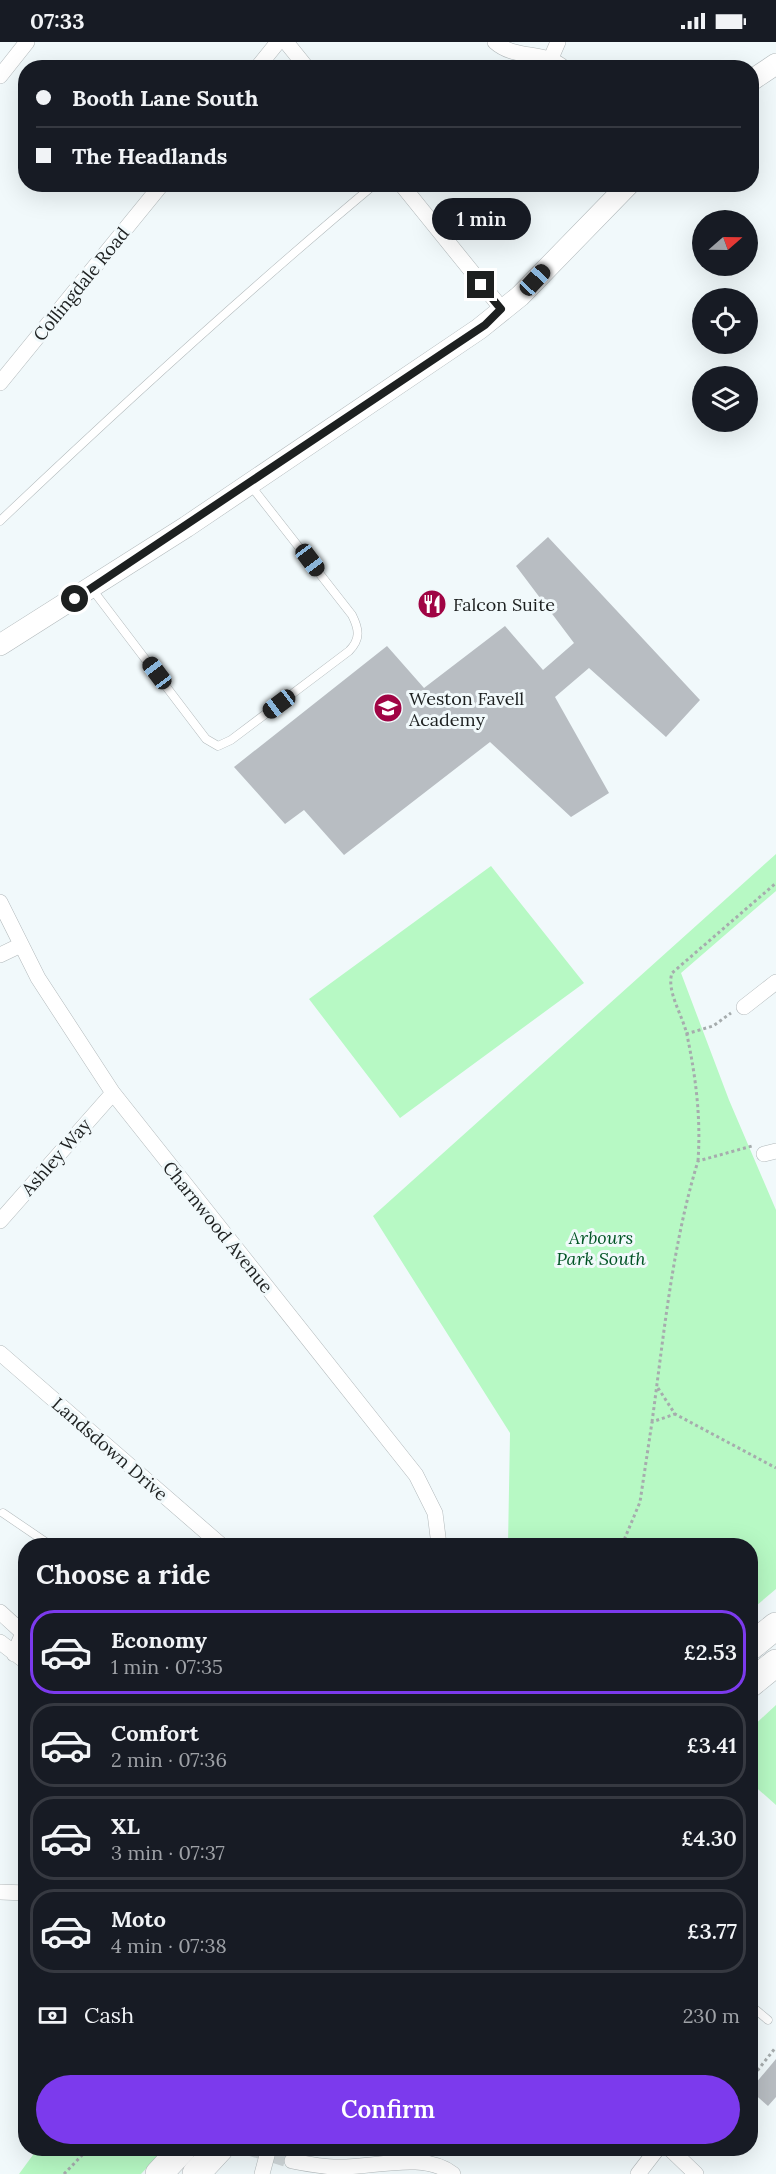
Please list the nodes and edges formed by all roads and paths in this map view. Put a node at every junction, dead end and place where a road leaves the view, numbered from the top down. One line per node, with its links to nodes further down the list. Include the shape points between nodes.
1 (27, 42): 12 (street)
2 (278, 42): 7 (street)
3 (286, 42): 8 (street)
4 (495, 42): 6 (street, via 514,53)
5 (558, 42): 6 (street)
6 (551, 58): 9 (street)
7 (263, 60)
8 (301, 60)
9 (554, 60)
10 (776, 64): 11 (street)
11 (759, 75)
12 (0, 76)
13 (155, 192): 18 (street, Collingdale Road)
14 (366, 192): 20 (lane, via 82,443)
15 (406, 192): 17 (street)
16 (621, 192): 17 (street, via 520,296)
17 (501, 309): 19 (street, via 479,329)
18 (0, 383)
19 (250, 484): 21 (street); 21 (lane, via 352,615 359,633 349,651 231,740 218,746 206,738)
20 (0, 521)
21 (92, 589): 22 (street)
22 (0, 645)
23 (776, 883): 29 (path, via 672,973 669,982)
24 (0, 902): 25 (street, Charnwood Avenue)
25 (21, 945): 26 (street); 30 (street, Charnwood Avenue)
26 (0, 955)
27 (776, 982): 28 (street)
28 (744, 1007): 29 (path, via 713,1026)
29 (686, 1034): 32 (path, via 700,1120)
30 (112, 1094): 33 (street, Ashley Way); 42 (street, Charnwood Avenue, via 416,1476 435,1513)
31 (770, 1153): 32 (path, via 757,1145)
32 (698, 1161): 35 (path, via 684,1206 667,1298)
33 (0, 1221)
34 (0, 1353): 41 (street, Landsdown Drive)
35 (657, 1387): 36 (path); 37 (path)
36 (675, 1414): 37 (path); 38 (path)
37 (652, 1422): 43 (path, via 640,1502)
38 (776, 1468)
39 (3, 1513): 40 (lane)
40 (40, 1538)
41 (213, 1538)
42 (438, 1538)
43 (625, 1538)
44 (0, 1612): 46 (street)
45 (776, 1626): 47 (highway)
46 (18, 1627)
47 (758, 1641)
48 (0, 1642): 49 (street)
49 (18, 1656)
50 (776, 1663): 51 (highway)
51 (758, 1678)
52 (0, 1892): 53 (street)
53 (18, 1893)
54 (758, 2012): 55 (lane)
55 (768, 2020)
56 (776, 2047): 57 (path)
57 (758, 2070)
58 (81, 2156): 65 (path)
59 (176, 2156): 66 (highway)
60 (213, 2156): 67 (highway)
61 (267, 2156): 68 (street)
62 (652, 2156): 70 (street)
63 (677, 2156): 71 (street)
64 (292, 2161): 69 (street, via 338,2167 419,2163)
65 (64, 2174)
66 (159, 2174)
67 (196, 2174)
68 (262, 2174)
69 (453, 2174)
70 (638, 2174)
71 (696, 2174)

